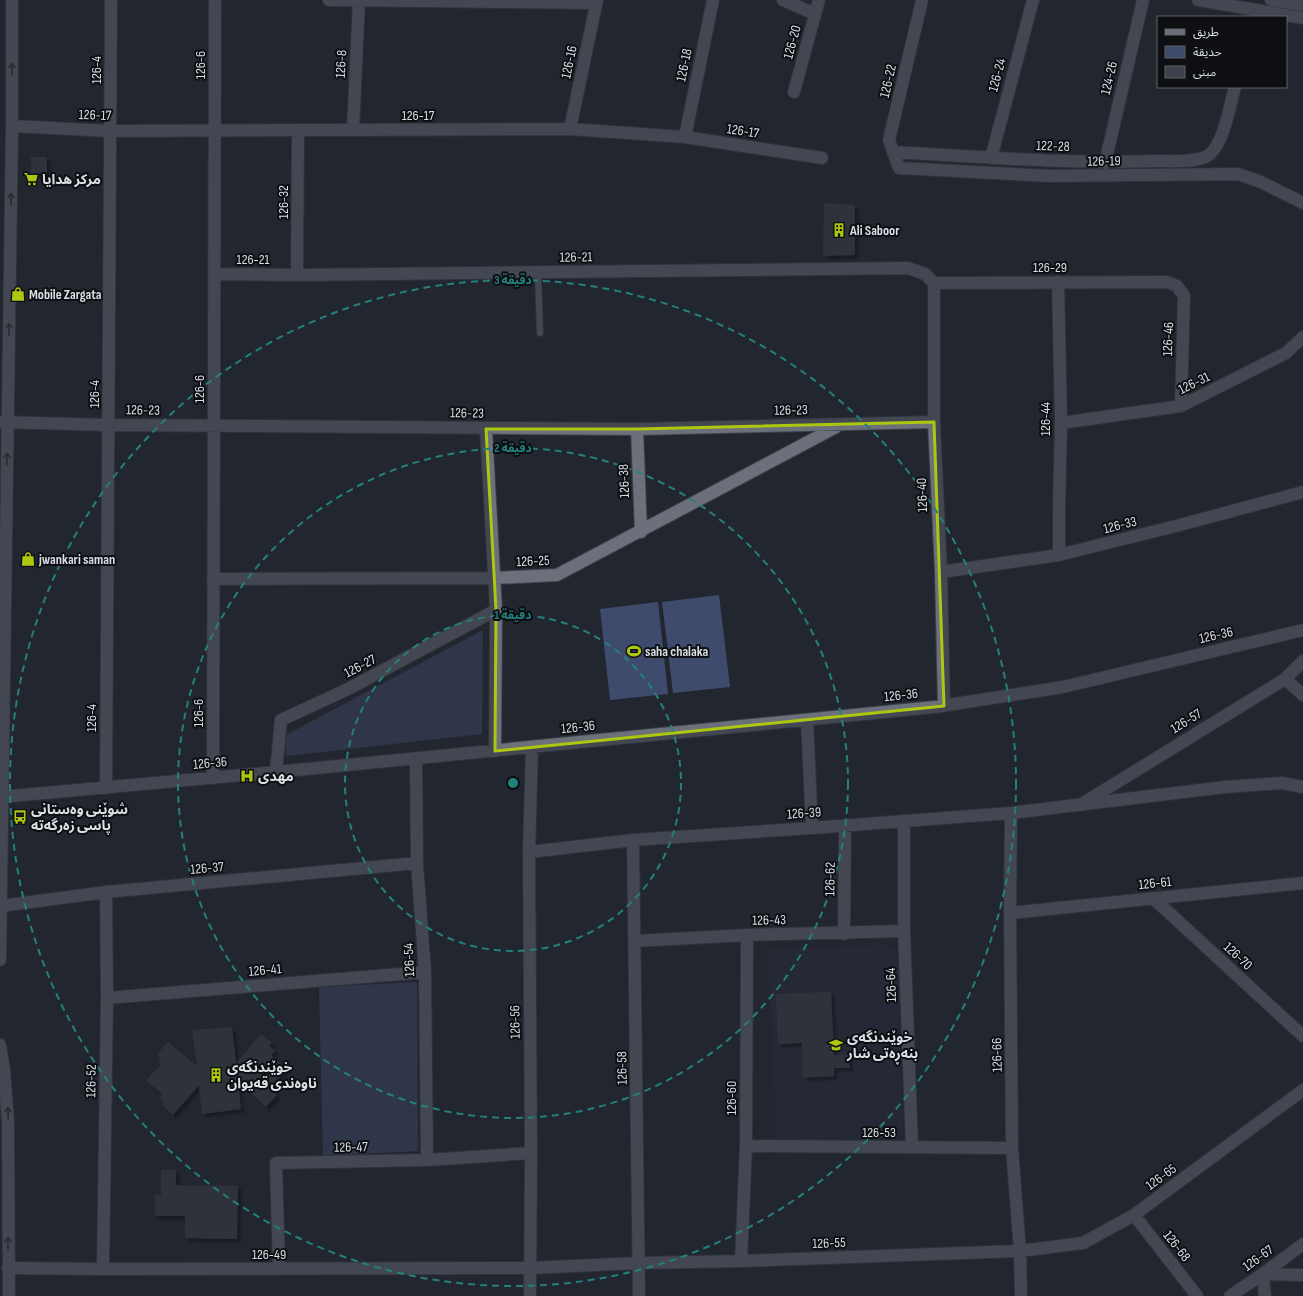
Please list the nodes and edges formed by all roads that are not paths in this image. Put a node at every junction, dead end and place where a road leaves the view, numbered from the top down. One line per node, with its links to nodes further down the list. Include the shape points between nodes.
1 (12, 0): 25 (street, one-way to 1)
2 (111, 0): 30 (street, 126-4)
3 (215, 0): 27 (street, 126-6)
4 (329, 0): 5 (street)
5 (359, 0): 14 (street); 29 (street, 126-8)
6 (713, 0): 31 (street, 126-18)
7 (783, 0): 18 (street)
8 (819, 0): 18 (street, 126-20)
9 (922, 0): 32 (street, 126-22, via 889,140)
10 (1033, 0): 34 (street, 126-24)
11 (1142, 0): 35 (street, 124-26)
12 (1198, 0): 19 (street)
13 (1271, 0): 17 (street)
14 (441, 1): 15 (street)
15 (545, 1): 16 (street)
16 (597, 1): 26 (street, 126-16)
17 (1303, 5)
18 (815, 14): 24 (street, 126-20)
19 (1255, 14): 20 (street)
20 (1279, 16)
21 (1287, 17): 22 (street)
22 (1303, 18)
23 (1235, 88): 35 (street, 122-28, via 1219,143 1209,155 1193,160)
24 (794, 92)
25 (12, 126): 30 (street, 126-17); 48 (street, one-way to 25)
26 (570, 129): 29 (street, 126-17); 31 (street, 126-17)
27 (215, 130): 28 (street, 126-17); 30 (street, 126-17); 39 (street, 126-6)
28 (298, 130): 29 (street, 126-17); 40 (street, 126-32)
29 (353, 130)
30 (110, 131): 51 (street, 126-4)
31 (685, 137): 33 (street, 126-17)
32 (893, 152): 34 (street, 122-28); 36 (street, 126-22)
33 (822, 158)
34 (991, 158): 35 (street, 122-28)
35 (1105, 163)
36 (899, 168): 37 (street, 126-19, via 1050,176 1238,174 1261,182)
37 (1303, 203)
38 (538, 272): 40 (street, 126-21); 43 (street, 126-21, via 908,268 925,274); 44 (lane)
39 (214, 274): 40 (street, 126-21); 52 (street, 126-6)
40 (297, 275)
41 (1058, 282): 42 (street, 126-29); 43 (street, 126-29); 50 (street, 126-44)
42 (1167, 282): 46 (street, 126-46, via 1177,286 1184,296)
43 (934, 283): 47 (street, 126-40)
44 (540, 333)
45 (1303, 337): 46 (street, 126-31, via 1286,353)
46 (1181, 406): 50 (street, 126-31)
47 (934, 422): 49 (street, 126-23); 58 (street, 126-40)
48 (4, 423): 51 (street, 126-23); 75 (street, one-way to 48)
49 (841, 424): 54 (street, 126-23); 56 (street, 126-25)
50 (1061, 424): 57 (street, 126-44)
51 (108, 425): 52 (street, 126-23); 74 (street, 126-4)
52 (214, 426): 53 (street, 126-23); 60 (street, 126-6)
53 (486, 428): 54 (street, 126-23); 59 (street)
54 (637, 429): 56 (street, 126-38)
55 (1303, 492): 57 (street, 126-33)
56 (641, 532): 59 (street, 126-25, via 557,575)
57 (1059, 555): 58 (street, 126-33)
58 (941, 572): 66 (street, 126-40)
59 (495, 578): 60 (street, 126-25); 61 (street)
60 (213, 579): 72 (street, 126-6)
61 (496, 610): 69 (street); 71 (street, 126-27, via 348,689 281,720)
62 (1303, 630): 66 (street, 126-36, via 1063,687)
63 (1303, 661): 64 (street, 126-57)
64 (1285, 678): 65 (street); 76 (street, 126-57)
65 (1303, 695)
66 (944, 706): 67 (street, 126-36)
67 (807, 720): 68 (street, 126-36); 80 (street)
68 (532, 747): 69 (street, 126-36); 82 (street, 126-56)
69 (495, 751): 70 (street, 126-36)
70 (416, 758): 71 (street, 126-36); 83 (street, 126-54)
71 (276, 772): 72 (street, 126-36)
72 (213, 778): 74 (street, 126-36)
73 (1303, 787): 76 (street, 126-39, via 1282,783 1225,787)
74 (106, 788): 75 (street, 126-36)
75 (1, 797): 87 (street)
76 (1082, 803): 77 (street, 126-39)
77 (1011, 813): 78 (street, 126-39); 88 (street, 126-66)
78 (904, 821): 79 (street, 126-39); 89 (street, 126-64)
79 (845, 825): 80 (street, 126-39); 90 (street, 126-62)
80 (812, 828): 81 (street, 126-39)
81 (633, 840): 82 (street, 126-39); 92 (street, 126-58)
82 (529, 852): 102 (street, 126-56)
83 (417, 863): 85 (street, 126-37); 94 (street, 126-54)
84 (1303, 883): 86 (street, 126-61)
85 (106, 892): 87 (street, 126-37); 95 (street, 126-52)
86 (1153, 898): 88 (street, 126-61); 96 (street, 126-70)
87 (0, 906): 93 (street)
88 (1010, 913): 101 (street, 126-66)
89 (904, 931): 90 (street, 126-43); 100 (street, 126-64)
90 (844, 934): 91 (street, 126-43)
91 (747, 935): 92 (street, 126-43); 99 (street, 126-60)
92 (635, 941): 108 (street, 126-58)
93 (0, 960)
94 (425, 972): 95 (street, 126-41); 103 (street, 126-54)
95 (107, 998): 111 (street, 126-52)
96 (1303, 1036)
97 (0, 1045): 109 (street, one-way to 97, via 7,1096)
98 (1303, 1090): 104 (street, 126-65)
99 (746, 1146): 100 (street, 126-53); 107 (street, 126-60)
100 (912, 1147): 101 (street, 126-53)
101 (1012, 1148): 106 (street, 126-66)
102 (531, 1153): 103 (street, 126-47); 110 (street, 126-56)
103 (427, 1160): 112 (street, 126-47, via 276,1164)
104 (1134, 1215): 106 (street, 126-65, via 1083,1243); 119 (street, 126-68)
105 (1303, 1244): 113 (street, 126-67)
106 (1020, 1251): 107 (street, 126-55); 118 (street, 126-66)
107 (741, 1261): 108 (street, 126-55)
108 (639, 1263): 110 (street, 126-49); 117 (street, 126-58)
109 (8, 1268): 111 (street, 126-49); 115 (street)
110 (530, 1268): 112 (street, 126-49); 116 (street, 126-56)
111 (103, 1269): 112 (street, 126-49)
112 (279, 1269)
113 (1263, 1274): 114 (street); 120 (street, 126-67); 121 (street)
114 (1303, 1275)
115 (9, 1296)
116 (530, 1296)
117 (639, 1296)
118 (1021, 1296)
119 (1197, 1296)
120 (1230, 1296)
121 (1265, 1296)

